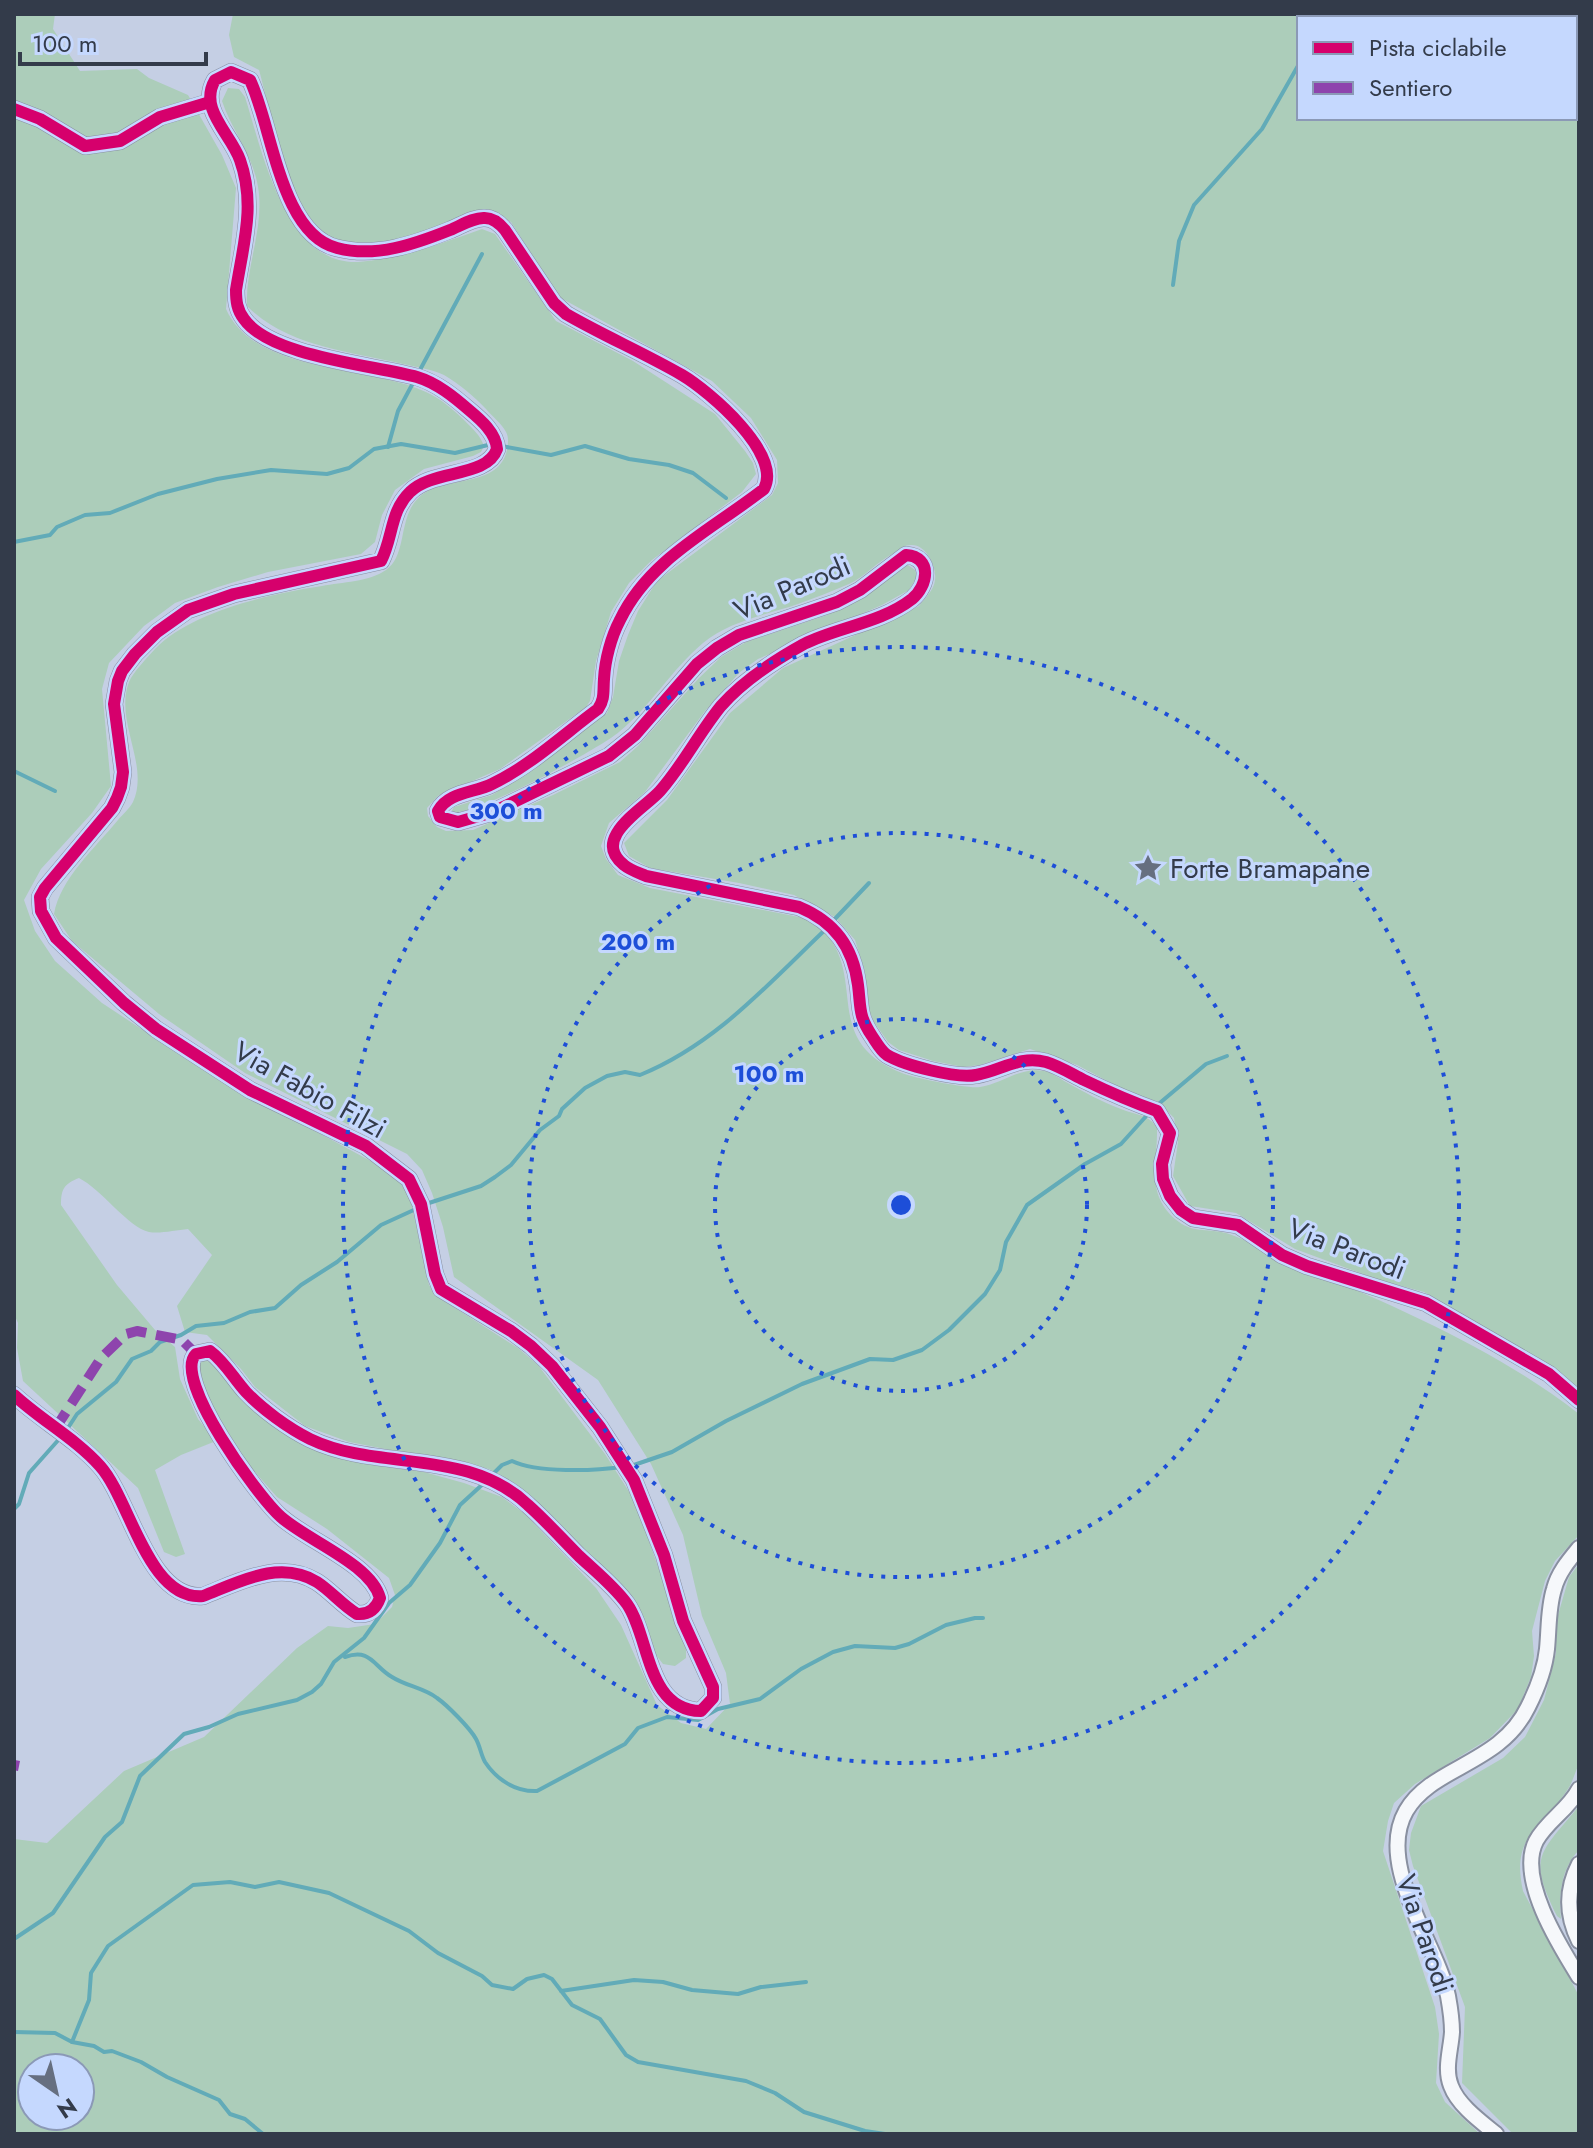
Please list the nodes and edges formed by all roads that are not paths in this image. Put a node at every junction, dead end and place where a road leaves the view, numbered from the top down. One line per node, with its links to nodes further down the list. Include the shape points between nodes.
1 (210, 102): 2 (street, via 160,117 120,141 85,146); 3 (street, Via Fabio Filzi, via 238,156 249,197 236,290 246,322 279,343 320,357 430,382 475,415 497,449 482,466 432,478 408,493 396,511 383,558 376,563 234,594 188,610 135,654 122,671 114,704 123,772 117,798 45,888 41,911 68,952 156,1029 250,1090 366,1146 409,1179 421,1204 441,1289 511,1331 552,1366 634,1480 713,1698 701,1711 671,1700 660,1686 629,1606 526,1502 462,1469 309,1438 252,1398 210,1351 196,1354 190,1365 214,1426 282,1518 369,1577 380,1598 370,1612 357,1614 318,1583 274,1572 203,1596 179,1591 152,1562 100,1466); 4 (street, Via Parodi, via 211,86 225,73 250,80 288,192 306,227 323,243 359,251 388,250 479,218 495,220 566,314 685,377 721,405 766,464 769,477 764,489 674,554 636,592 607,656 598,709 508,776 444,802 440,817 458,822 493,812 609,756 717,648 739,635 837,602 906,555 915,557 924,566 926,579 910,601 807,643 755,675 722,705 663,788 616,832 618,859 646,876 813,913 835,930 851,954 859,1011 886,1054 972,1076 1013,1062 1048,1062 1157,1111 1170,1133 1163,1179 1181,1210 1193,1218 1238,1225 1307,1266 1426,1303 1549,1374)
2 (14, 109)
3 (14, 1395)
4 (1579, 1400)
5 (1579, 1548): 10 (street, Via Parodi, via 1554,1587 1547,1653 1518,1725 1500,1744 1421,1793 1399,1826 1407,1895 1450,2008 1449,2082)
6 (1579, 1789): 9 (street, via 1537,1840 1530,1865 1536,1891)
7 (1579, 1864): 8 (street, via 1570,1885 1569,1909)
8 (1579, 1941)
9 (1579, 1977)
10 (1496, 2134)

